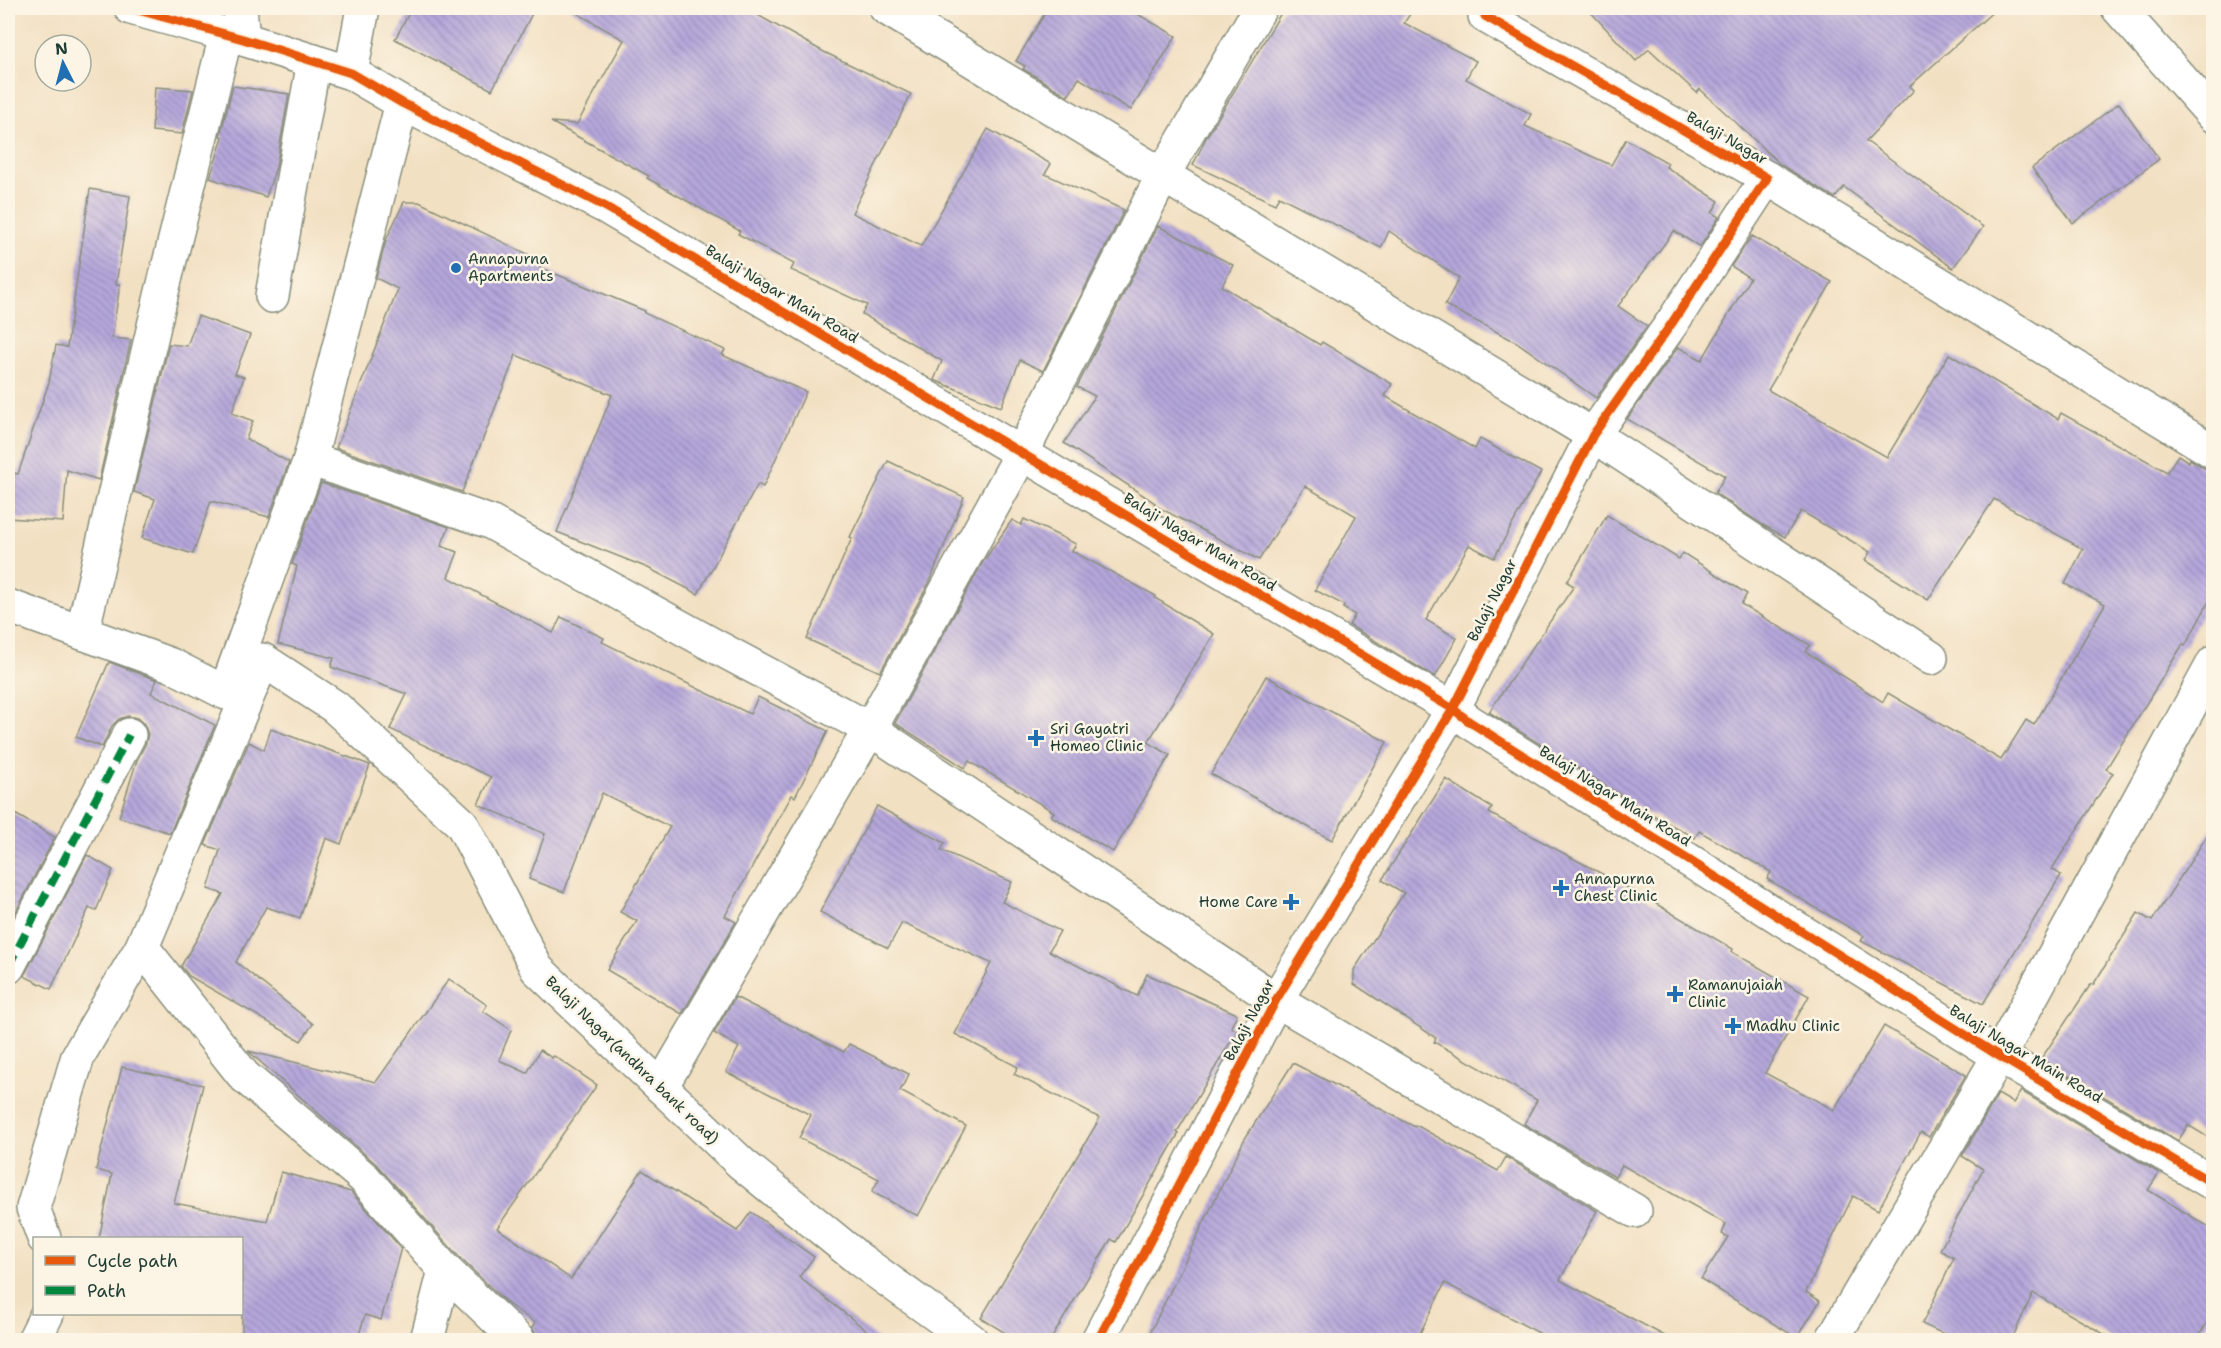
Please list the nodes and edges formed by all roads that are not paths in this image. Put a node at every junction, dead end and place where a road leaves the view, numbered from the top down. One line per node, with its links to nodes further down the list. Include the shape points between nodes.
1 (131, 8): 7 (street, Balaji Nagar Main Road)
2 (363, 8): 9 (street)
3 (886, 8): 12 (street)
4 (1260, 8): 12 (street)
5 (2118, 8): 11 (street)
6 (1483, 10): 13 (street, Balaji Nagar)
7 (237, 27): 8 (street, Balaji Nagar Main Road); 20 (street, via 164,285)
8 (314, 62): 9 (street, Balaji Nagar Main Road); 14 (street)
9 (351, 73): 10 (street, Balaji Nagar Main Road)
10 (402, 103): 17 (street, Balaji Nagar Main Road, via 606,207); 18 (street)
11 (2214, 116)
12 (1163, 175): 15 (street); 17 (street)
13 (1767, 178): 15 (street, Balaji Nagar); 16 (street)
14 (272, 296)
15 (1593, 435): 21 (street); 25 (street, Balaji Nagar)
16 (2214, 452)
17 (1022, 453): 25 (street, Balaji Nagar Main Road); 26 (street)
18 (310, 459): 24 (street); 26 (street, via 490,522)
19 (8, 606): 20 (street)
20 (82, 633): 24 (street, via 171,666)
21 (1931, 658)
22 (263, 660): 24 (street); 28 (street); 32 (street, Balaji Nagar(andhra bank road), via 335,707 462,824 537,969)
23 (2214, 662): 31 (street)
24 (226, 693)
25 (1453, 710): 30 (street, Balaji Nagar); 31 (street, Balaji Nagar Main Road)
26 (870, 729): 30 (street); 32 (street)
27 (129, 735): 29 (street)
28 (142, 947): 35 (street, via 78,1056 33,1208); 36 (street, via 244,1076 364,1178)
29 (8, 967)
30 (1276, 1000): 34 (street); 42 (street, Balaji Nagar)
31 (1999, 1056): 33 (street, Balaji Nagar Main Road); 43 (street)
32 (661, 1087): 41 (street, Balaji Nagar(andhra bank road), via 741,1163 823,1231)
33 (2214, 1184)
34 (1635, 1211)
35 (43, 1237)
36 (445, 1270): 39 (street); 40 (street)
37 (46, 1315): 38 (street)
38 (34, 1341)
39 (427, 1341)
40 (518, 1341)
41 (971, 1341)
42 (1098, 1341)
43 (1832, 1341)

